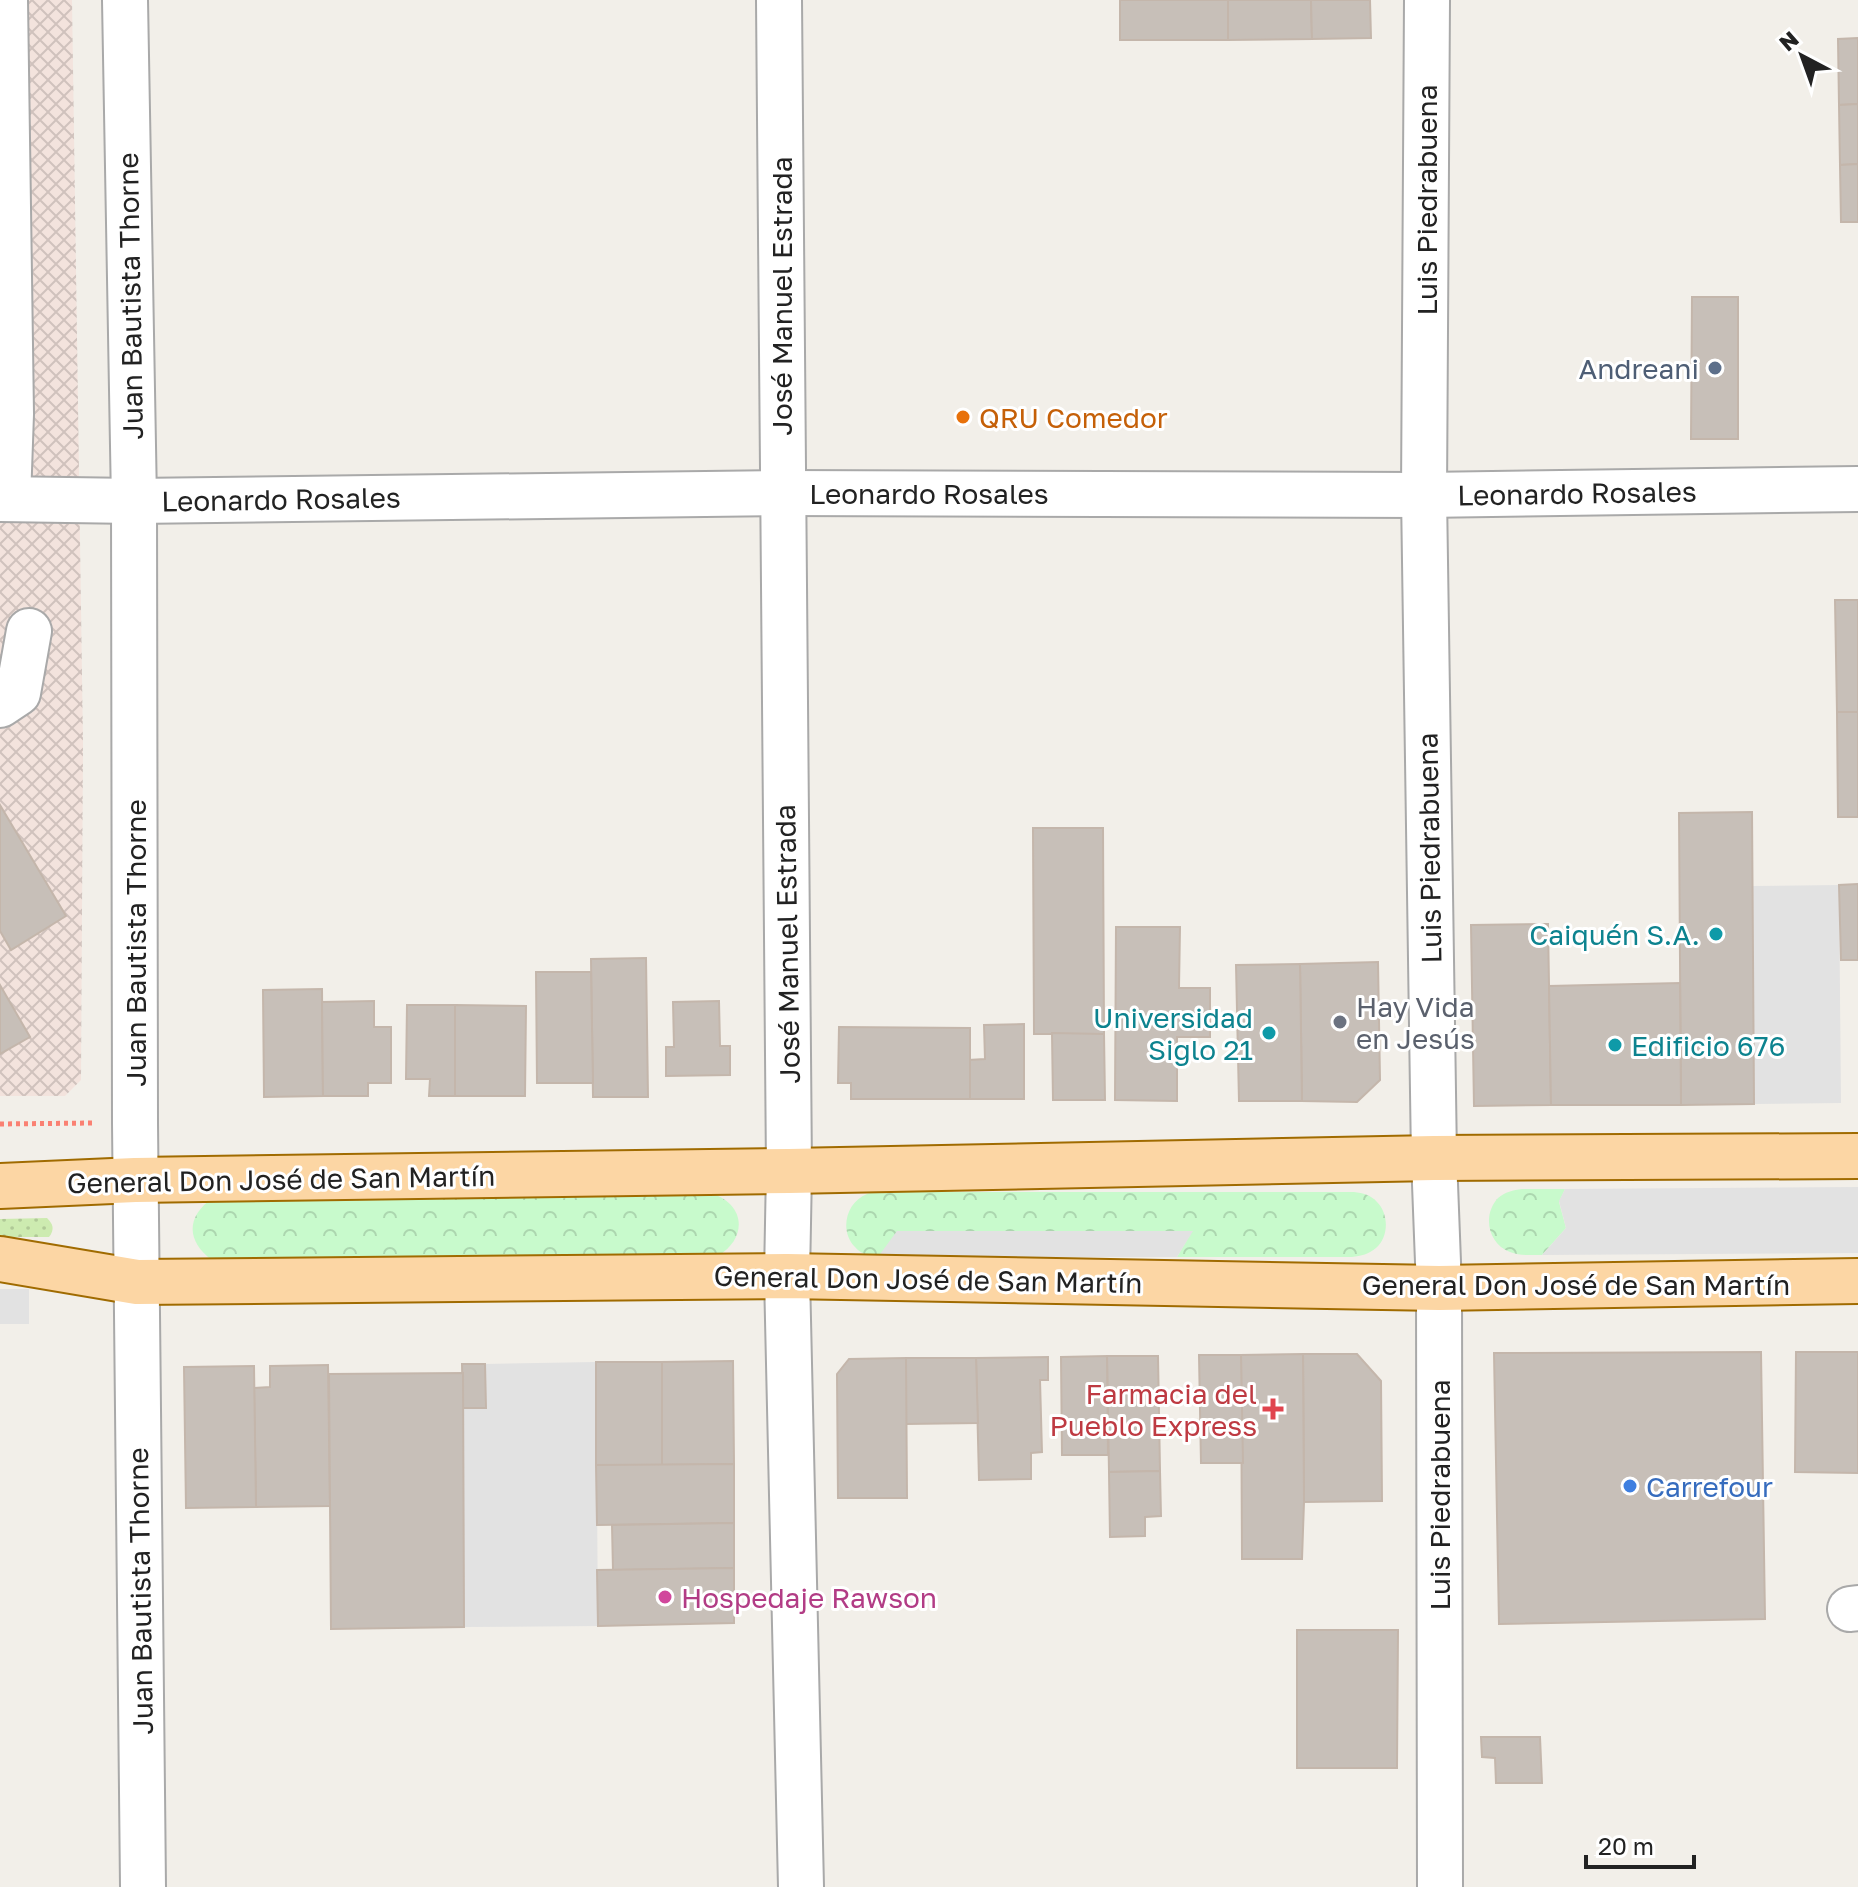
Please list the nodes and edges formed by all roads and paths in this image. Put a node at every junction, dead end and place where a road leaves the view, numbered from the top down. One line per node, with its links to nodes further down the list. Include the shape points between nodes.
1 (5, 0): 8 (street, via 11,414)
2 (125, 0): 9 (street, Juan Bautista Thorne)
3 (779, 0): 6 (street, José Manuel Estrada)
4 (1427, 0): 7 (street, Luis Piedrabuena)
5 (1858, 489): 7 (street, Leonardo Rosales)
6 (782, 493): 7 (street, Leonardo Rosales); 9 (street, Leonardo Rosales); 16 (street, José Manuel Estrada)
7 (1424, 495): 15 (street, Luis Piedrabuena)
8 (4, 499): 9 (street, Leonardo Rosales)
9 (134, 501): 12 (street, Juan Bautista Thorne)
10 (29, 631): 11 (street, via 18,693)
11 (0, 705)
12 (135, 1123): 13 (path); 17 (street, Juan Bautista Thorne)
13 (0, 1124)
14 (1858, 1156): 15 (main road, General Don José de San Martín)
15 (1434, 1158): 16 (main road, General Don José de San Martín); 23 (street, Luis Piedrabuena)
16 (789, 1171): 17 (main road, General Don José de San Martín); 20 (street, José Manuel Estrada)
17 (135, 1180): 18 (main road, General Don José de San Martín); 22 (street, Juan Bautista Thorne)
18 (0, 1186)
19 (0, 1259): 22 (main road, General Don José de San Martín)
20 (787, 1276): 22 (main road, General Don José de San Martín); 23 (main road, General Don José de San Martín); 25 (street, José Manuel Estrada)
21 (1858, 1281): 23 (main road, General Don José de San Martín)
22 (137, 1282): 24 (street, Juan Bautista Thorne)
23 (1439, 1288): 26 (street, Luis Piedrabuena)
24 (143, 1887)
25 (801, 1887)
26 (1440, 1887)

